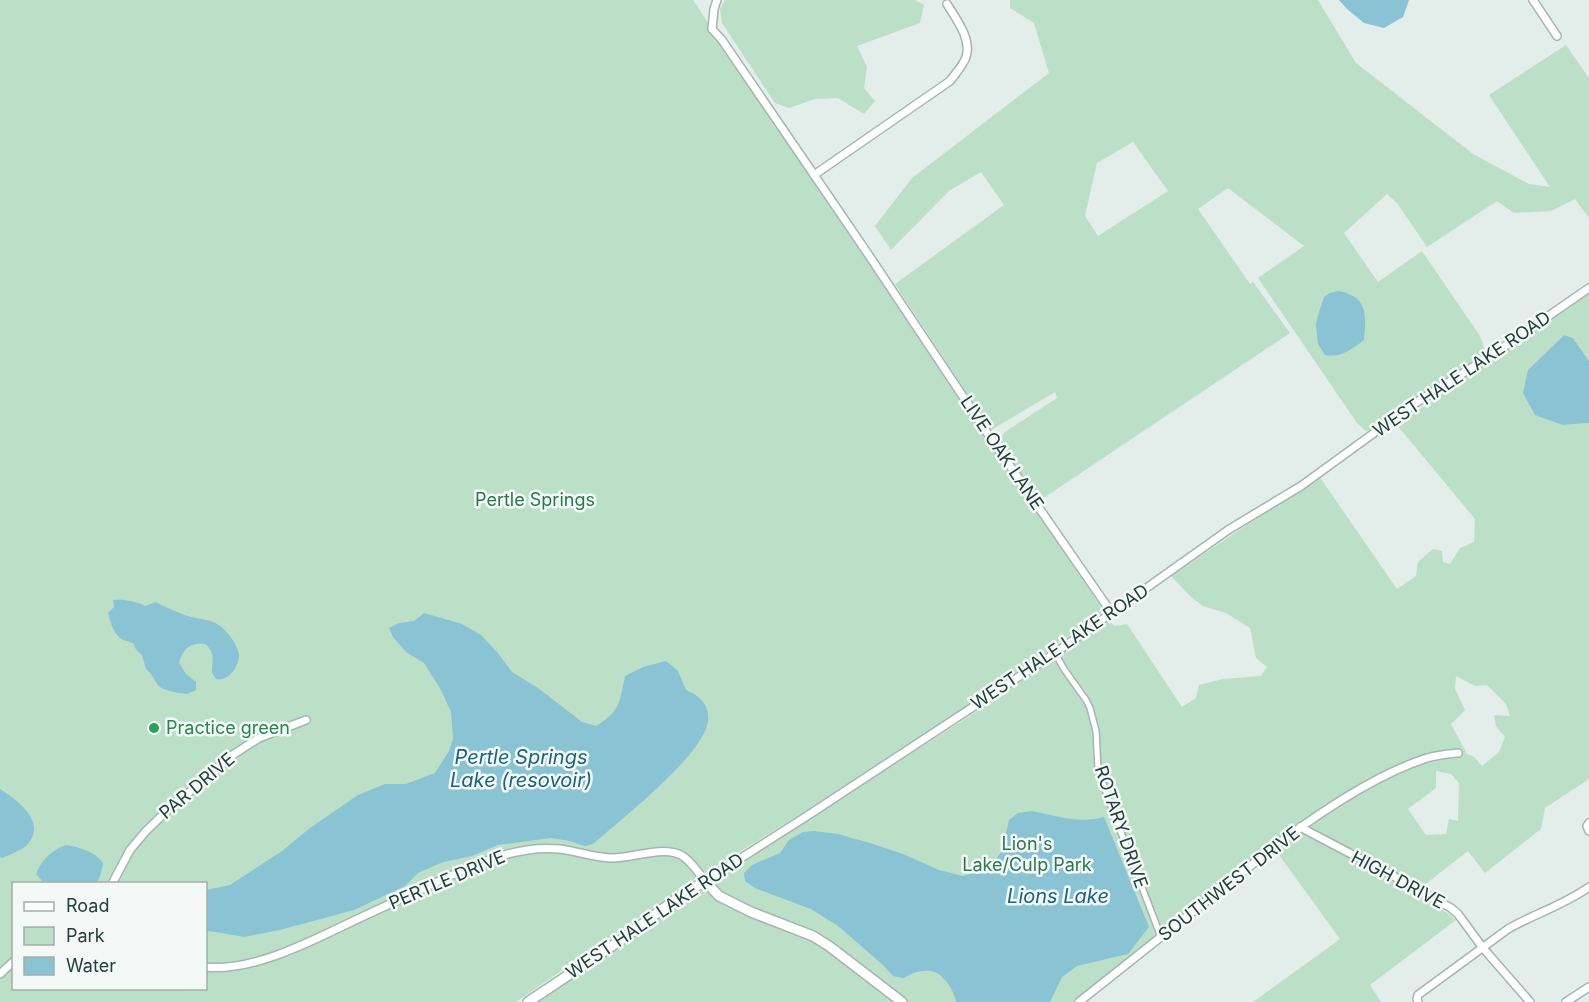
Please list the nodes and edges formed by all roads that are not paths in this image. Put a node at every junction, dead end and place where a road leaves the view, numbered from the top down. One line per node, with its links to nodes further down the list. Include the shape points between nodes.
1 (717, 0): 5 (street, LIVE OAK LANE, via 712,29)
2 (1533, 0): 4 (street)
3 (947, 4): 5 (street, via 968,48 950,81)
4 (1557, 36)
5 (814, 176): 7 (street, LIVE OAK LANE)
6 (1589, 288): 7 (street, WEST HALE LAKE ROAD)
7 (1111, 612): 8 (street, WEST HALE LAKE ROAD)
8 (1055, 653): 12 (street, WEST HALE LAKE ROAD); 15 (street, ROTARY DRIVE, via 1090,708 1098,769)
9 (306, 720): 13 (street, PAR DRIVE, via 259,738 231,756 146,831)
10 (1458, 753): 11 (street, SOUTHWEST DRIVE, via 1427,758 1384,775)
11 (1300, 828): 15 (street, SOUTHWEST DRIVE); 16 (street, HIGH DRIVE, via 1451,908)
12 (705, 881): 18 (street, PERTLE DRIVE, via 686,858 667,851 609,858 560,849 525,850 458,872 278,955 237,966); 22 (street, WEST HALE LAKE ROAD); 23 (street, PERTLE DRIVE, via 719,896 813,936)
13 (112, 882)
14 (1589, 887): 16 (street, via 1521,922)
15 (1161, 937): 24 (street, SOUTHWEST DRIVE)
16 (1483, 948): 21 (street, via 1418,995); 25 (street, HIGH DRIVE)
17 (12, 963): 19 (street)
18 (207, 967)
19 (0, 974)
20 (1589, 987): 26 (street)
21 (1417, 1000)
22 (528, 1002)
23 (902, 1002)
24 (1079, 1002)
25 (1530, 1002)
26 (1566, 1002)

